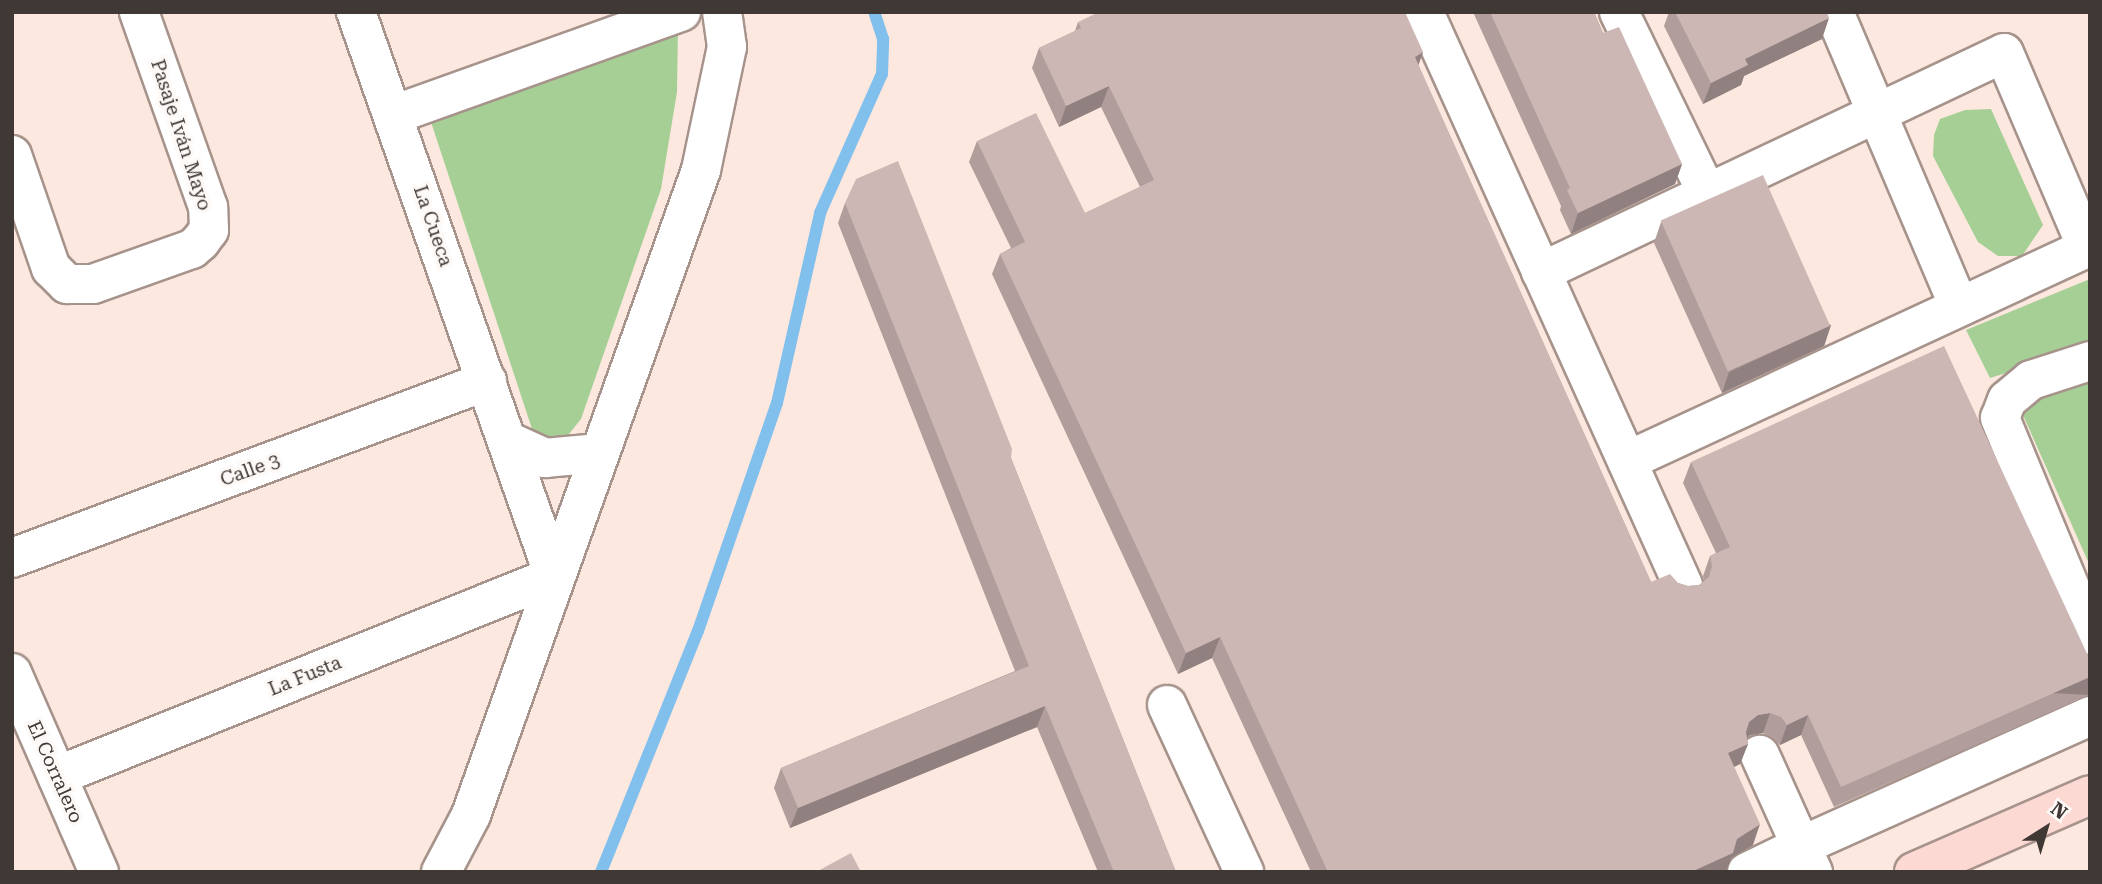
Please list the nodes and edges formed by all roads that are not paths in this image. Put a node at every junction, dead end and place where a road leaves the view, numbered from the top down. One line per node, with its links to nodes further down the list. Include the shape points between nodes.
1 (139, 12): 10 (street, Pasaje Iván Mayo, via 208,207 209,230 192,248 93,285 67,284 51,268)
2 (356, 12): 9 (street, La Cueca)
3 (681, 12): 9 (street)
4 (1424, 12): 12 (street)
5 (1834, 12): 8 (street)
6 (1625, 14): 11 (street)
7 (725, 30): 17 (street, via 701,170)
8 (1876, 113): 11 (street); 13 (street); 13 (street, via 2004,52 2087,247)
9 (393, 115): 15 (street, La Cueca)
10 (12, 155)
11 (1707, 193): 12 (street)
12 (1541, 272): 18 (street)
13 (1959, 307): 18 (street)
14 (2090, 361): 22 (street, via 2031,380 2007,400 2000,418)
15 (487, 381): 16 (street, La Cueca); 19 (street, Calle 3)
16 (508, 441): 17 (street, via 545,458); 20 (street, La Cueca)
17 (599, 453): 20 (street)
18 (1627, 461): 21 (street)
19 (12, 558)
20 (554, 576): 27 (street, La Fusta); 30 (street, via 471,815)
21 (1683, 585)
22 (2090, 635)
23 (12, 673): 27 (street, El Corralero)
24 (1167, 705): 32 (street)
25 (2090, 716): 29 (street)
26 (1760, 755): 29 (street)
27 (57, 776): 31 (street, El Corralero)
28 (2090, 795): 34 (main road)
29 (1807, 859): 33 (street)
30 (440, 871)
31 (99, 872)
32 (1244, 872)
33 (1747, 872)
34 (1914, 872)

